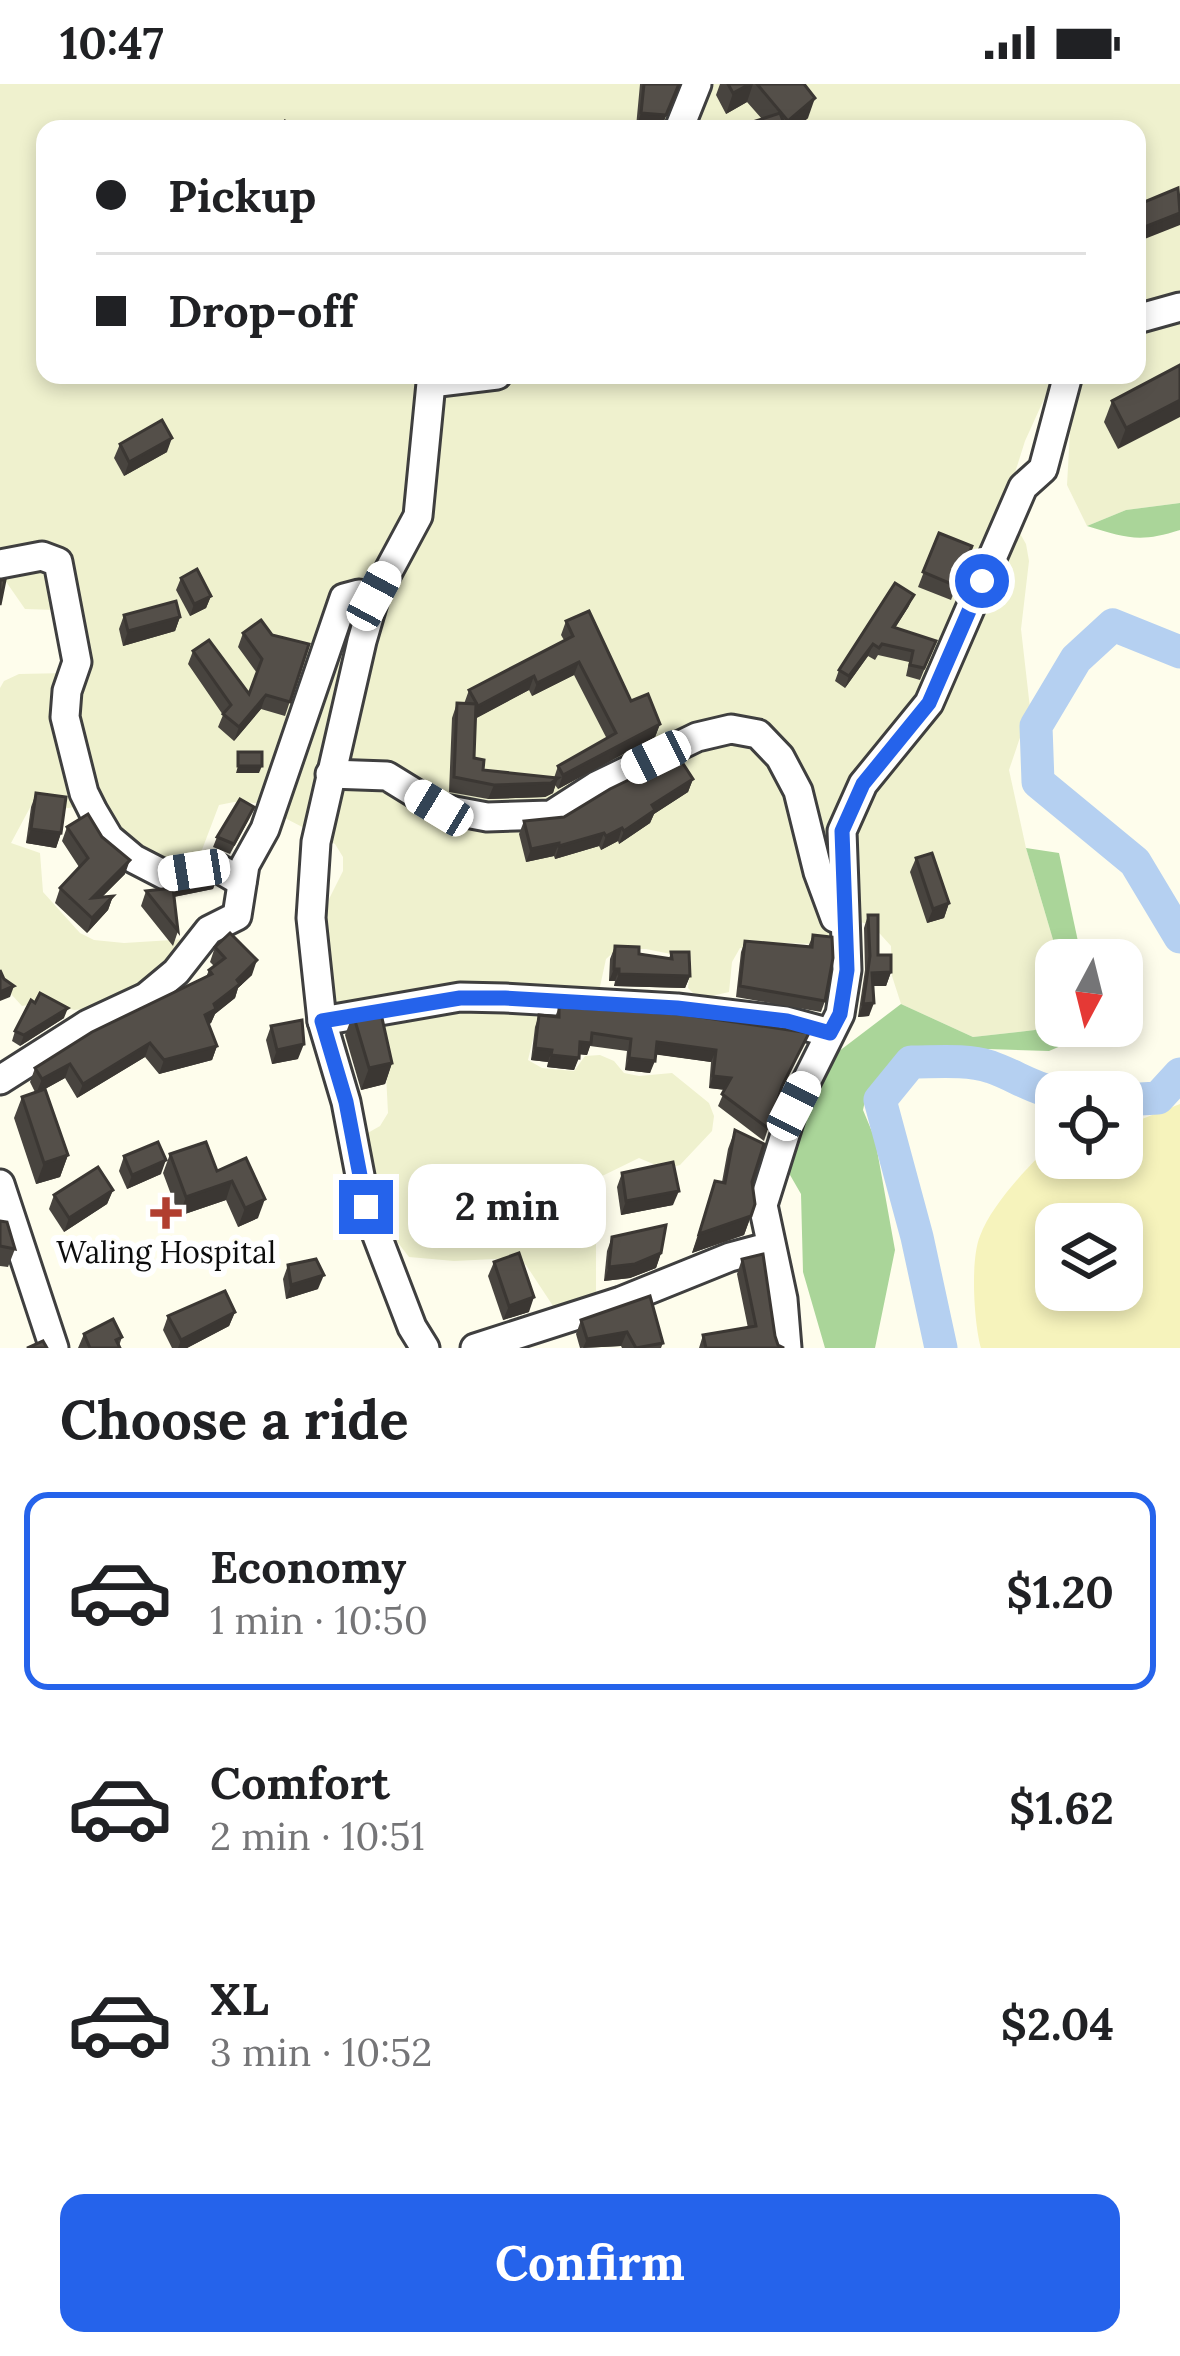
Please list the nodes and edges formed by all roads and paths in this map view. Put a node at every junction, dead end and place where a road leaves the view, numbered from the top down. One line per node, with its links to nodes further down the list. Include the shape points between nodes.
1 (698, 84): 2 (street)
2 (683, 120)
3 (1180, 307): 4 (street)
4 (1146, 316)
5 (431, 384): 8 (street, via 418,516)
6 (1066, 384): 11 (street, via 1043,469 1023,487 929,703 863,784 842,831)
7 (0, 564): 10 (street, via 42,556 58,562 77,662 65,717 84,793 110,838 165,875 218,868)
8 (374, 596): 9 (street); 10 (street, via 344,598)
9 (330, 774): 11 (street, via 387,776 439,808 488,817 551,814 697,737 731,728 758,734 798,790); 12 (street, via 311,919)
10 (242, 882): 14 (street, via 237,916 209,930 146,997)
11 (844, 941): 13 (street, via 847,970)
12 (322, 1021): 13 (street, via 505,998 661,1006); 18 (street, via 366,1207)
13 (830, 1033): 16 (street, via 794,1106 763,1205)
14 (0, 1080)
15 (0, 1184): 17 (street)
16 (771, 1246): 19 (street); 20 (street)
17 (54, 1348)
18 (425, 1348)
19 (475, 1348)
20 (787, 1348)

